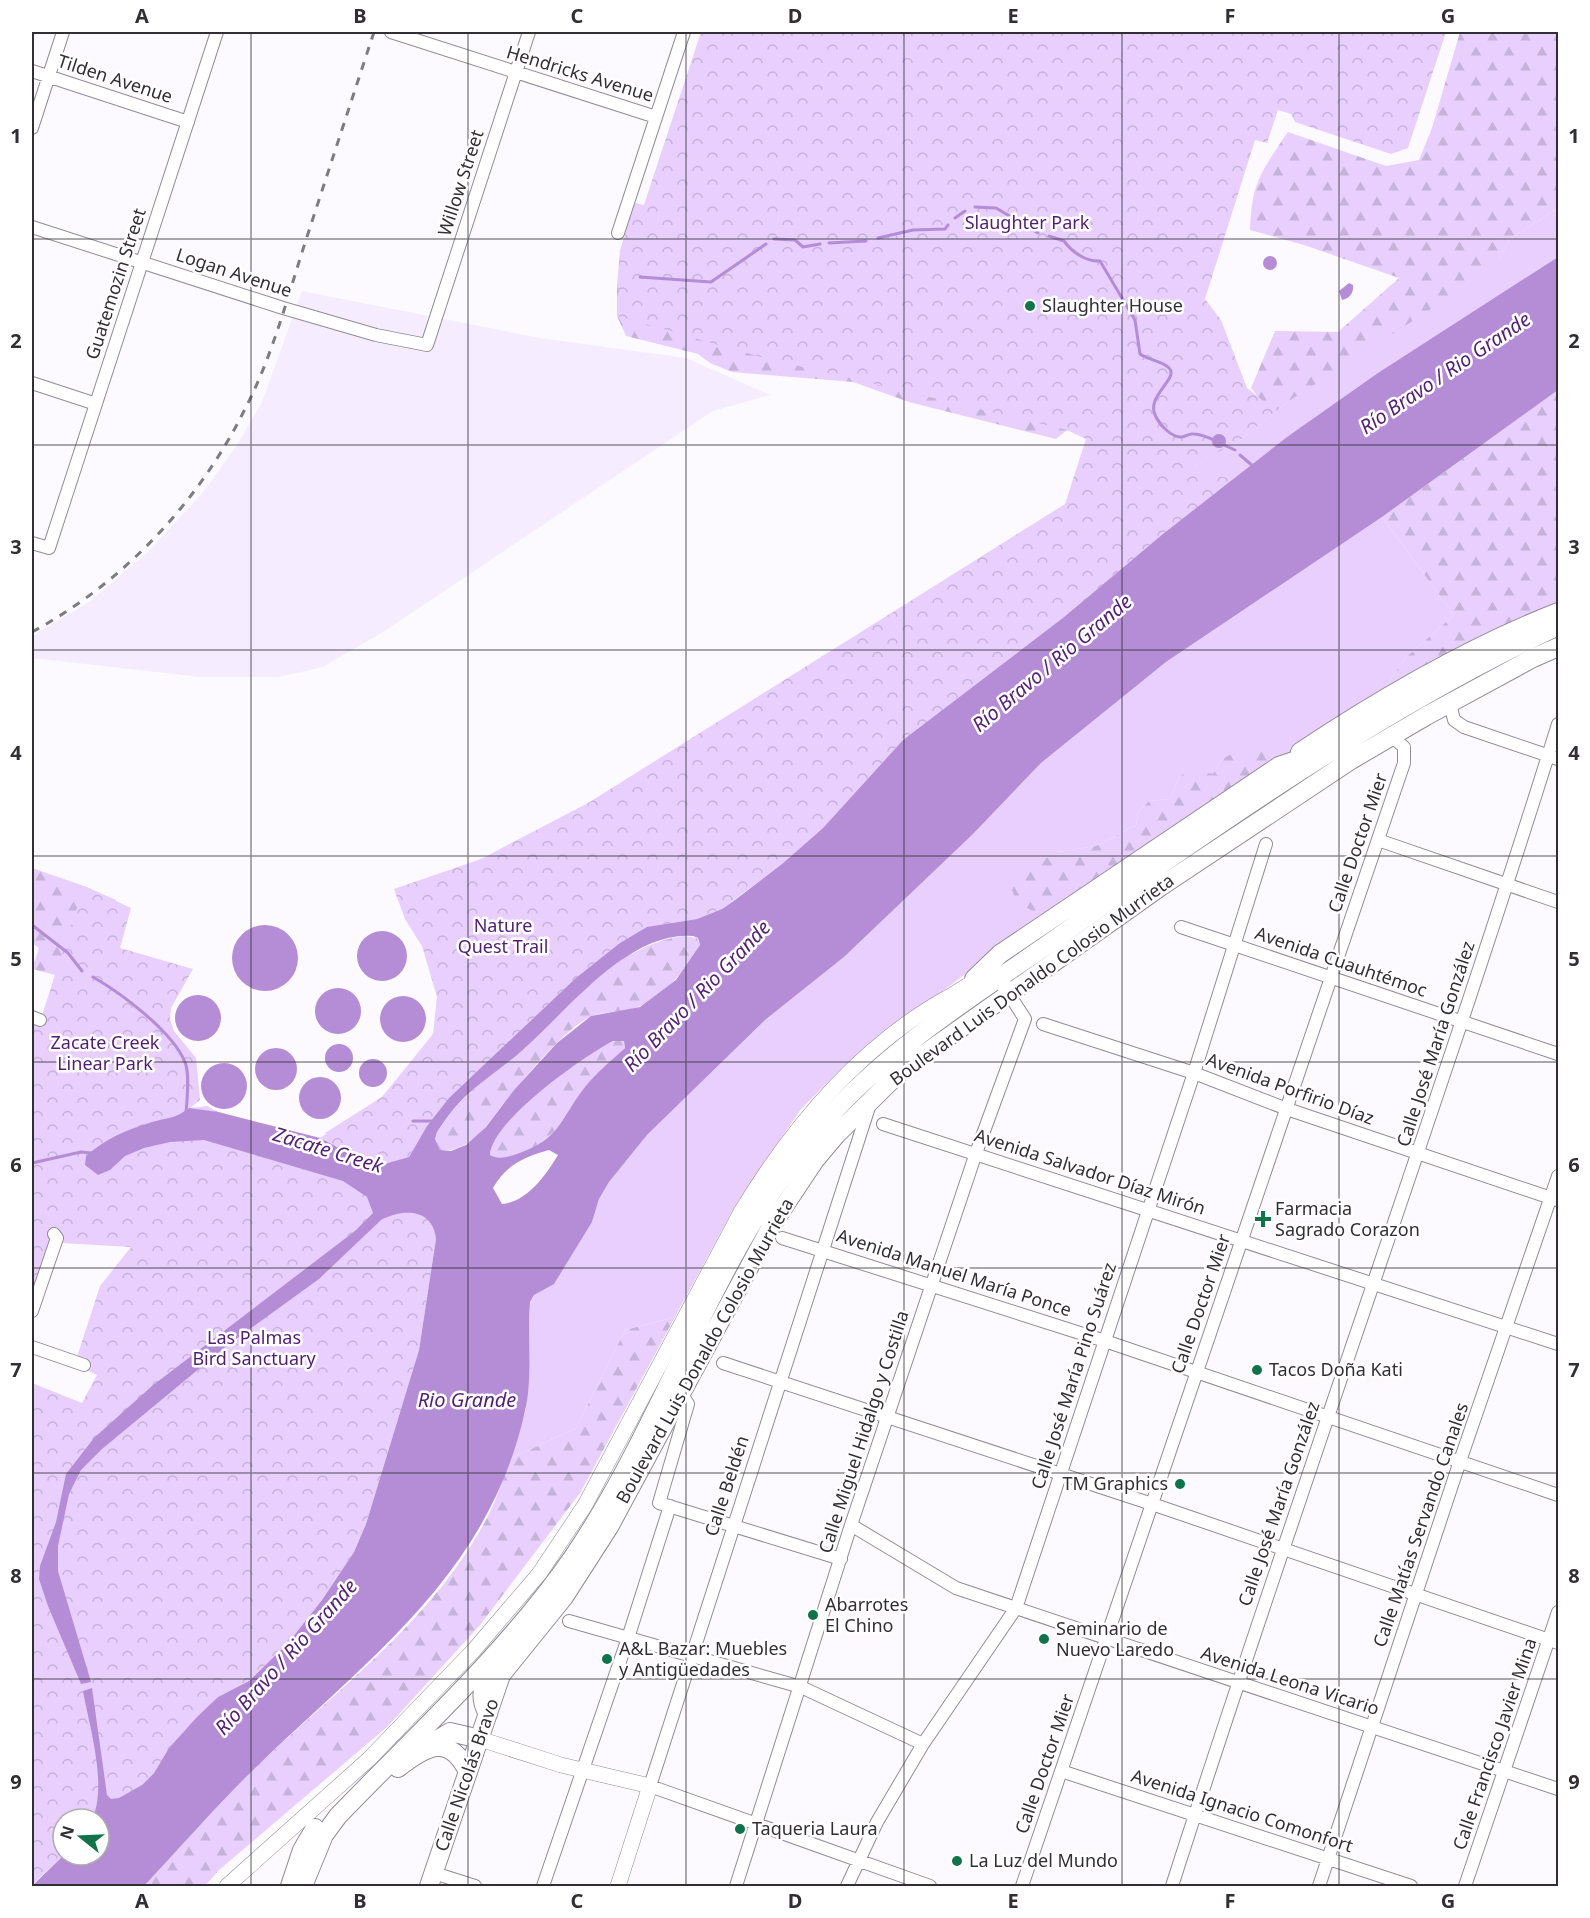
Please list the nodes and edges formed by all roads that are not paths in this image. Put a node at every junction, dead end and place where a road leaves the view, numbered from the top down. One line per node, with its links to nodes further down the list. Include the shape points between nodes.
1 (63, 32): 8 (street)
2 (217, 32): 10 (street, Guatemozin Street)
3 (391, 32): 7 (street, Hendricks Avenue)
4 (529, 32): 7 (street, Willow Street)
5 (684, 32): 9 (street)
6 (32, 71): 8 (street, Tilden Avenue)
7 (516, 73): 9 (street, Hendricks Avenue); 15 (street, Willow Street)
8 (48, 77): 10 (street, Tilden Avenue); 11 (street)
9 (656, 117): 13 (street)
10 (188, 122): 14 (street, Guatemozin Street)
11 (32, 128)
12 (32, 227): 14 (street, Logan Avenue)
13 (618, 233)
14 (142, 262): 15 (street, Logan Avenue, via 300,313); 17 (street, Guatemozin Street)
15 (427, 345)
16 (32, 383): 17 (street)
17 (96, 404): 18 (street, Guatemozin Street, via 49,548)
18 (32, 543)
19 (1558, 612): 27 (highway, via 1506,633 1408,686)
20 (1558, 626): 25 (highway, Boulevard Luis Donaldo Colosio Murrieta, via 1418,699)
21 (1558, 647): 22 (highway, Boulevard Luis Donaldo Colosio Murrieta)
22 (1450, 703): 24 (highway, Boulevard Luis Donaldo Colosio Murrieta); 26 (street, via 1454,720 1464,727)
23 (1558, 724): 26 (street, Calle José María González)
24 (1391, 736): 28 (street, Calle Doctor Mier, via 1406,754); 36 (highway, Boulevard Luis Donaldo Colosio Murrieta)
25 (1344, 744): 27 (highway); 36 (highway, Boulevard Luis Donaldo Colosio Murrieta, via 1094,912)
26 (1554, 757): 30 (street, Calle José María González)
27 (1279, 766): 35 (highway, via 1000,954)
28 (1378, 840): 30 (street); 34 (street, Calle Doctor Mier)
29 (1266, 844): 33 (street, Calle José María Pino Suárez)
30 (1507, 885): 31 (street); 37 (street, Calle José María González)
31 (1558, 902)
32 (1181, 927): 33 (street, Avenida Cuauhtémoc)
33 (1234, 945): 34 (street, Avenida Cuauhtémoc); 40 (street, Calle José María Pino Suárez)
34 (1331, 978): 37 (street, Avenida Cuauhtémoc); 42 (street, Calle Doctor Mier)
35 (974, 979): 36 (main road, Boulevard Luis Donaldo Colosio Murrieta, via 992,974); 107 (main road, Boulevard Luis Donaldo Colosio Murrieta, via 930,1007 852,1069 783,1147 741,1212 585,1505 525,1591 369,1759)
36 (1004, 986): 41 (highway, Boulevard Luis Donaldo Colosio Murrieta); 44 (street, Calle Miguel Hidalgo y Costilla, via 1025,1019); 77 (highway, Boulevard Luis Donaldo Colosio Murrieta, via 892,1058 817,1130 728,1269 597,1517 573,1557)
37 (1462, 1022): 39 (street, Avenida Cuauhtémoc); 45 (street, Calle José María González)
38 (1043, 1024): 40 (street, Avenida Porfirio Díaz)
39 (1558, 1054)
40 (1194, 1073): 42 (street, Avenida Porfirio Díaz); 48 (street, Calle José María Pino Suárez)
41 (872, 1097): 52 (street, Calle Beldén); 64 (highway, Boulevard Luis Donaldo Colosio Murrieta, via 815,1160 784,1204)
42 (1287, 1109): 45 (street, Avenida Porfirio Díaz); 51 (street, Calle Doctor Mier)
43 (883, 1124): 44 (street, Avenida Salvador Díaz Mirón)
44 (976, 1153): 48 (street, Avenida Salvador Díaz Mirón); 54 (street, Calle Miguel Hidalgo y Costilla)
45 (1419, 1153): 47 (street, Avenida Porfirio Díaz); 53 (street, Calle José María González)
46 (1558, 1176): 47 (street, Calle Matías Servando Canales)
47 (1555, 1199): 56 (street, Calle Matías Servando Canales)
48 (1148, 1210): 51 (street, Avenida Salvador Díaz Mirón); 57 (street, Calle José María Pino Suárez)
49 (56, 1236): 55 (street)
50 (782, 1238): 52 (street, Avenida Manuel María Ponce)
51 (1242, 1241): 53 (street, Avenida Salvador Díaz Mirón); 62 (street, Calle Doctor Mier)
52 (825, 1250): 54 (street, Avenida Manuel María Ponce); 63 (street, Calle Beldén)
53 (1374, 1283): 56 (street, Avenida Salvador Díaz Mirón); 65 (street, Calle José María González)
54 (932, 1285): 57 (street, Avenida Manuel María Ponce); 66 (street, Calle Miguel Hidalgo y Costilla)
55 (32, 1311)
56 (1507, 1328): 58 (street, Avenida Salvador Díaz Mirón); 67 (street, Calle Matías Servando Canales)
57 (1105, 1341): 62 (street, Avenida Manuel María Ponce); 68 (street, Calle José María Pino Suárez)
58 (1558, 1344)
59 (32, 1347): 61 (street)
60 (723, 1363): 63 (street)
61 (84, 1365)
62 (1197, 1373): 65 (street, Avenida Manuel María Ponce); 71 (street, Calle Doctor Mier)
63 (781, 1382): 66 (street); 73 (street, Calle Beldén)
64 (681, 1393): 70 (street, via 688,1404); 85 (highway, Boulevard Luis Donaldo Colosio Murrieta, via 585,1566)
65 (1328, 1416): 67 (street, Avenida Manuel María Ponce); 74 (street, Calle José María González)
66 (888, 1417): 68 (street); 72 (street, Calle Miguel Hidalgo y Costilla)
67 (1460, 1461): 69 (street, Avenida Manuel María Ponce); 76 (street, Calle Matías Servando Canales)
68 (1060, 1474): 71 (street); 78 (street, Calle José María Pino Suárez)
69 (1558, 1495)
70 (665, 1504): 73 (street); 81 (street)
71 (1152, 1504): 74 (street); 82 (street, Calle Doctor Mier)
72 (851, 1525): 75 (street, Calle Miguel Hidalgo y Costilla); 78 (street, Avenida Leona Vicario, via 956,1588)
73 (735, 1526): 75 (street); 84 (street, Calle Beldén)
74 (1283, 1550): 76 (street); 86 (street, Calle José María González)
75 (841, 1559): 87 (street, Calle Miguel Hidalgo y Costilla)
76 (1416, 1594): 83 (street); 89 (street, Calle Matías Servando Canales)
77 (536, 1604): 88 (highway, via 530,1622 485,1680 481,1698); 90 (highway, Boulevard Luis Donaldo Colosio Murrieta)
78 (1016, 1608): 82 (street, Avenida Leona Vicario); 93 (street, Calle José María Pino Suárez)
79 (1558, 1612): 83 (street, Calle Francisco Javier Mina)
80 (569, 1621): 81 (street)
81 (628, 1638): 84 (street); 95 (street)
82 (1107, 1638): 86 (street, Avenida Leona Vicario); 97 (street, Calle Doctor Mier)
83 (1554, 1642): 96 (street, Calle Francisco Javier Mina)
84 (693, 1657): 87 (street); 99 (street, Calle Beldén)
85 (507, 1665): 88 (highway, Calle Nicolás Bravo)
86 (1238, 1683): 89 (street, Avenida Leona Vicario); 102 (street, Calle José María González)
87 (801, 1687): 93 (street); 103 (street, Calle Miguel Hidalgo y Costilla)
88 (488, 1714): 92 (highway, Calle Nicolás Bravo)
89 (1372, 1726): 96 (street, Avenida Leona Vicario); 104 (street, Calle Matías Servando Canales)
90 (422, 1729): 91 (highway); 100 (highway, Boulevard Luis Donaldo Colosio Murrieta); 108 (highway, via 406,1739 322,1820 302,1850)
91 (450, 1732): 92 (highway); 94 (highway)
92 (480, 1739): 95 (main road); 98 (highway, Calle Nicolás Bravo)
93 (923, 1744): 105 (street, Calle José María Pino Suárez)
94 (420, 1750): 98 (highway, via 445,1747 454,1752); 100 (highway, via 382,1782)
95 (582, 1768): 99 (main road); 111 (street)
96 (1504, 1770): 101 (street, Avenida Leona Vicario); 120 (street, Calle Francisco Javier Mina)
97 (1061, 1771): 102 (street, Avenida Ignacio Comonfort); 116 (street, Calle Doctor Mier)
98 (468, 1772): 106 (highway, Calle Nicolás Bravo)
99 (650, 1786): 103 (street); 112 (main road, Calle Beldén)
100 (365, 1789): 109 (highway, Boulevard Luis Donaldo Colosio Murrieta, via 324,1834)
101 (1558, 1789)
102 (1195, 1815): 104 (street, Avenida Ignacio Comonfort); 117 (street, Calle José María González)
103 (757, 1826): 105 (street); 113 (street, Calle Miguel Hidalgo y Costilla)
104 (1328, 1859): 118 (street, Calle Matías Servando Canales); 119 (street, Avenida Ignacio Comonfort)
105 (857, 1862): 114 (street, Calle José María Pino Suárez); 115 (street)
106 (432, 1880): 110 (street)
107 (227, 1887)
108 (290, 1887)
109 (303, 1887)
110 (475, 1887)
111 (543, 1887)
112 (618, 1887)
113 (736, 1887)
114 (847, 1887)
115 (930, 1887)
116 (1022, 1887)
117 (1172, 1887)
118 (1319, 1887)
119 (1411, 1887)
120 (1465, 1887)

